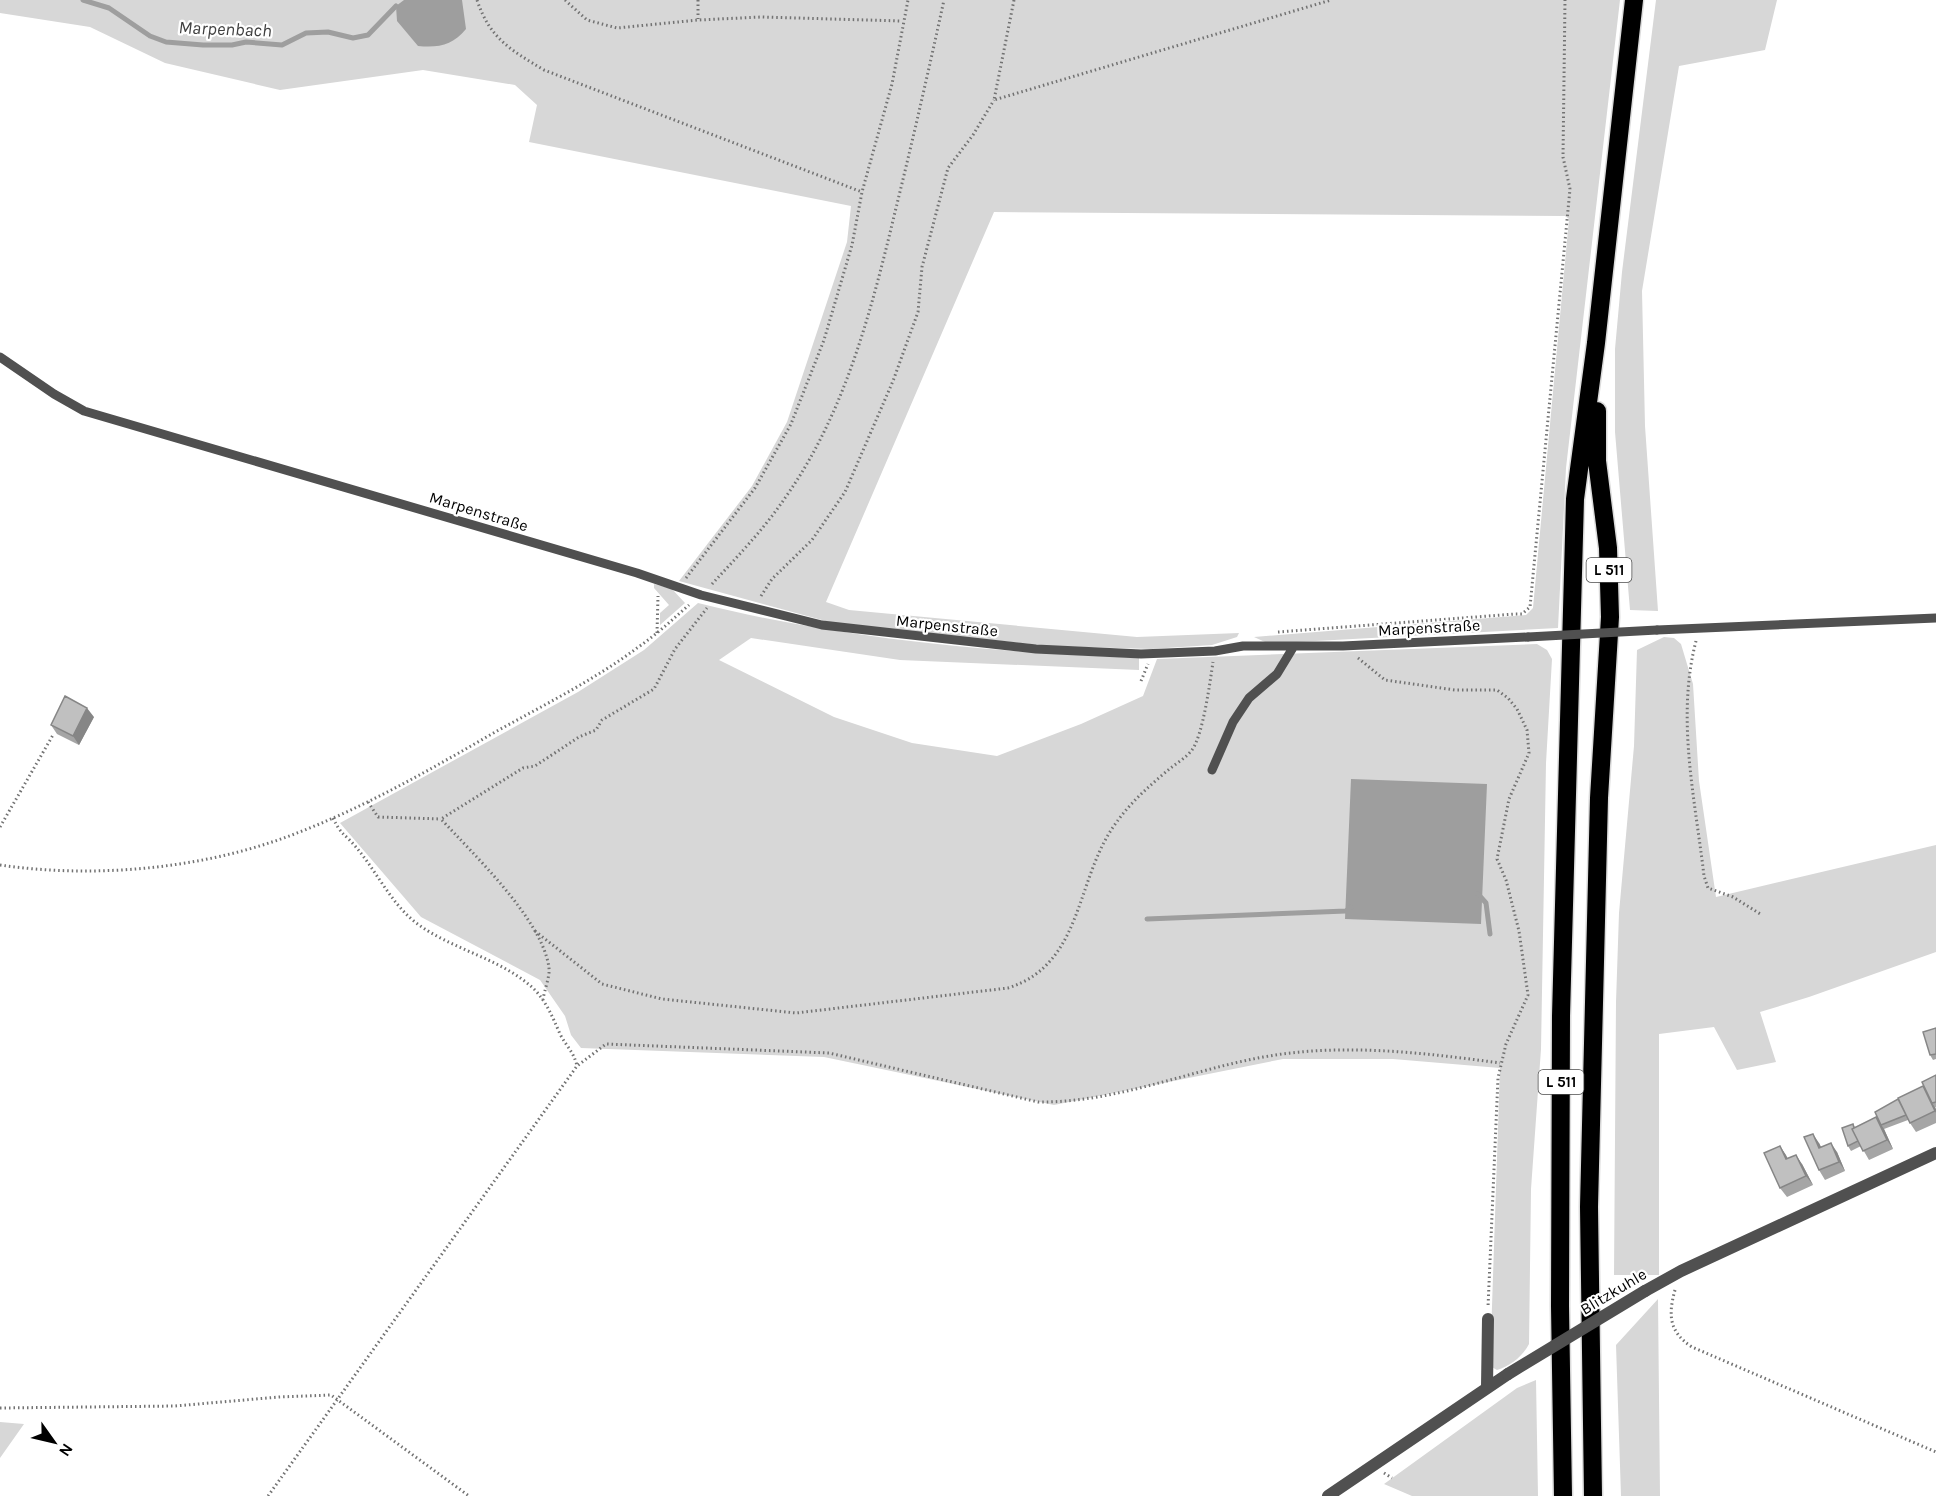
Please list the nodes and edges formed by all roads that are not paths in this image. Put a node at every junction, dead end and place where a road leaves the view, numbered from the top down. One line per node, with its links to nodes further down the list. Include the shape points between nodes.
1 (1634, 0): 2 (highway, L 511)
2 (1596, 343): 11 (highway, L 511, via 1575,499 1561,1028); 12 (highway, L 511, via 1597,461 1608,548 1610,617 1599,810 1588,1207)
3 (0, 357): 5 (lane, Marpenstraße, via 84,411 750,608 856,631 1036,649 1141,654)
4 (1936, 618): 5 (lane, Marpenstraße, bridge)
5 (1294, 646): 6 (lane, via 1277,674 1249,698 1233,722)
6 (1212, 770)
7 (1936, 1153): 9 (street, Blitzkuhle, bridge, via 1681,1271)
8 (1488, 1319): 9 (street)
9 (1486, 1386): 10 (street, Blitzkuhle)
10 (1329, 1496)
11 (1563, 1496)
12 (1593, 1496)

